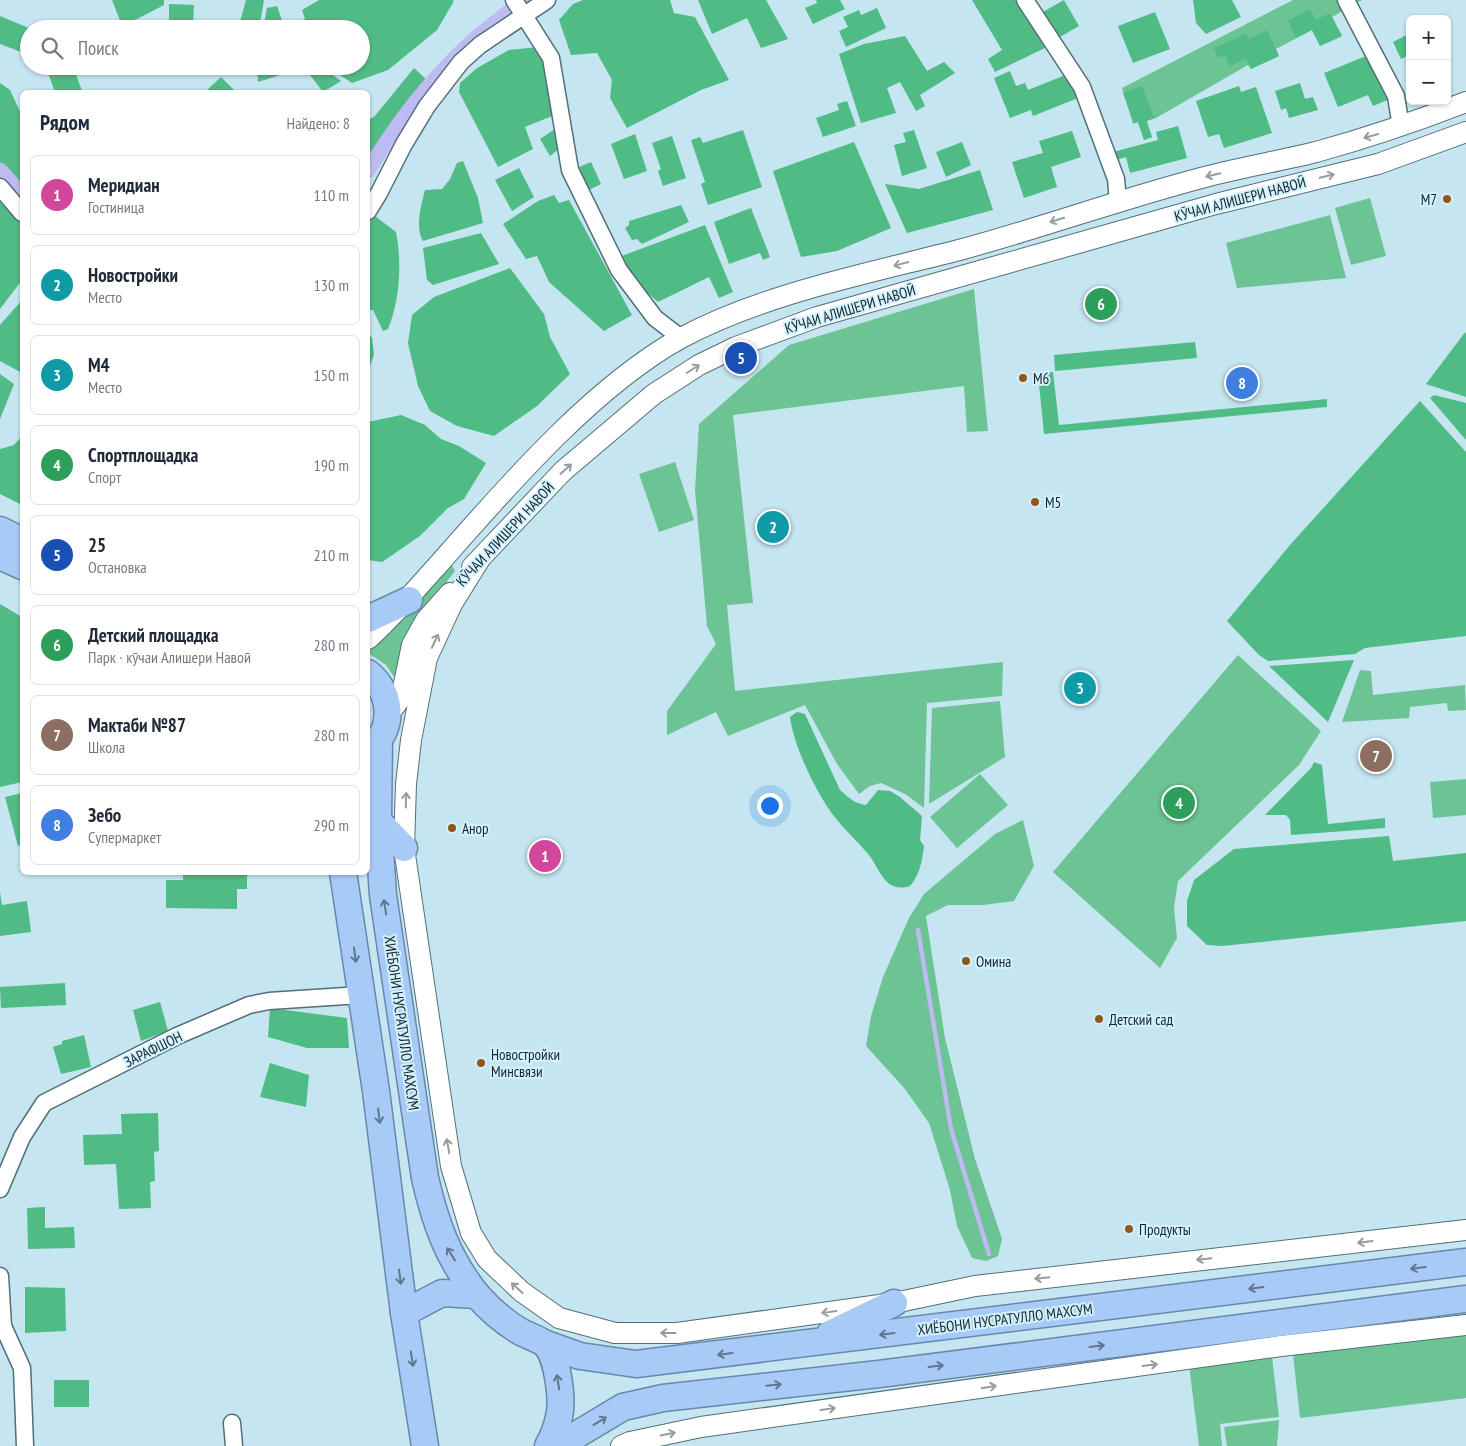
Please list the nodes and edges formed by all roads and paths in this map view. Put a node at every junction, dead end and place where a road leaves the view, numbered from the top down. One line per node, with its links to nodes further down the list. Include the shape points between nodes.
1 (514, 0): 5 (street)
2 (547, 0): 5 (street)
3 (1025, 0): 10 (street, via 1082,87 1116,179)
4 (1346, 0): 7 (street, via 1396,96)
5 (525, 17): 11 (street, via 480,45 461,62 427,106); 13 (street, via 551,58 570,170 619,270 655,318)
6 (1466, 102): 7 (street, КӮЧАИ АЛИШЕРИ НАВОӢ)
7 (1401, 127): 10 (street, КӮЧАИ АЛИШЕРИ НАВОӢ, one-way to 10)
8 (1466, 132): 17 (street, КӮЧАИ АЛИШЕРИ НАВОӢ, one-way to 8, via 563,471 654,394 699,365 736,347 817,317 1216,204 1378,164)
9 (0, 187): 12 (street)
10 (1118, 202): 13 (street, КӮЧАИ АЛИШЕРИ НАВОӢ, one-way to 13, via 966,248 802,290)
11 (370, 208)
12 (20, 211)
13 (680, 338): 19 (street, КӮЧАИ АЛИШЕРИ НАВОӢ, via 624,376 574,420 434,568)
14 (0, 530): 15 (highway)
15 (20, 540)
16 (0, 556): 18 (highway)
17 (480, 558): 23 (street, КӮЧАИ АЛИШЕРИ НАВОӢ, via 426,620 412,645 401,698); 25 (street, one-way to 17, via 406,784 427,658 452,604)
18 (20, 565)
19 (409, 600): 20 (highway); 21 (street, КӮЧАИ АЛИШЕРИ НАВОӢ)
20 (370, 618)
21 (370, 637)
22 (370, 675): 23 (highway, ХИЁБОНИ НУСРАТУЛЛО МАХСУМ, via 383,690 388,703)
23 (378, 734): 24 (highway, ХИЁБОНИ НУСРАТУЛЛО МАХСУМ)
24 (378, 821): 25 (highway); 32 (highway, ХИЁБОНИ НУСРАТУЛЛО МАХСУМ, one-way to 24, via 441,1238 425,1178 383,895)
25 (404, 848): 34 (street, one-way to 25, via 677,1333 615,1333 559,1318 522,1292 487,1259 471,1233 451,1166)
26 (343, 875): 27 (highway, one-way to 27)
27 (361, 995): 28 (street, ЗАРАФШОН, via 249,1005 177,1036 44,1103 22,1137); 35 (highway, one-way to 35)
28 (0, 1189)
29 (1466, 1230): 34 (street, one-way to 34, via 975,1286)
30 (1466, 1262): 38 (highway, ХИЁБОНИ НУСРАТУЛЛО МАХСУМ, one-way to 38)
31 (0, 1276): 40 (street, via 4,1326 22,1368)
32 (477, 1295): 35 (highway, via 442,1293); 37 (highway, ХИЁБОНИ НУСРАТУЛЛО МАХСУМ, via 520,1331)
33 (1466, 1299): 44 (highway, one-way to 33, via 623,1407 663,1398 879,1374)
34 (894, 1303): 38 (highway)
35 (404, 1313): 42 (highway, one-way to 42)
36 (1466, 1325): 45 (street, one-way to 36, via 701,1427 1281,1346)
37 (546, 1344): 38 (highway, ХИЁБОНИ НУСРАТУЛЛО МАХСУМ, one-way to 37, via 636,1364 580,1356); 43 (highway, one-way to 37, via 560,1416 560,1382)
38 (810, 1344)
39 (232, 1423): 41 (street)
40 (25, 1446)
41 (234, 1446)
42 (425, 1446)
43 (548, 1446)
44 (558, 1446)
45 (621, 1446)

